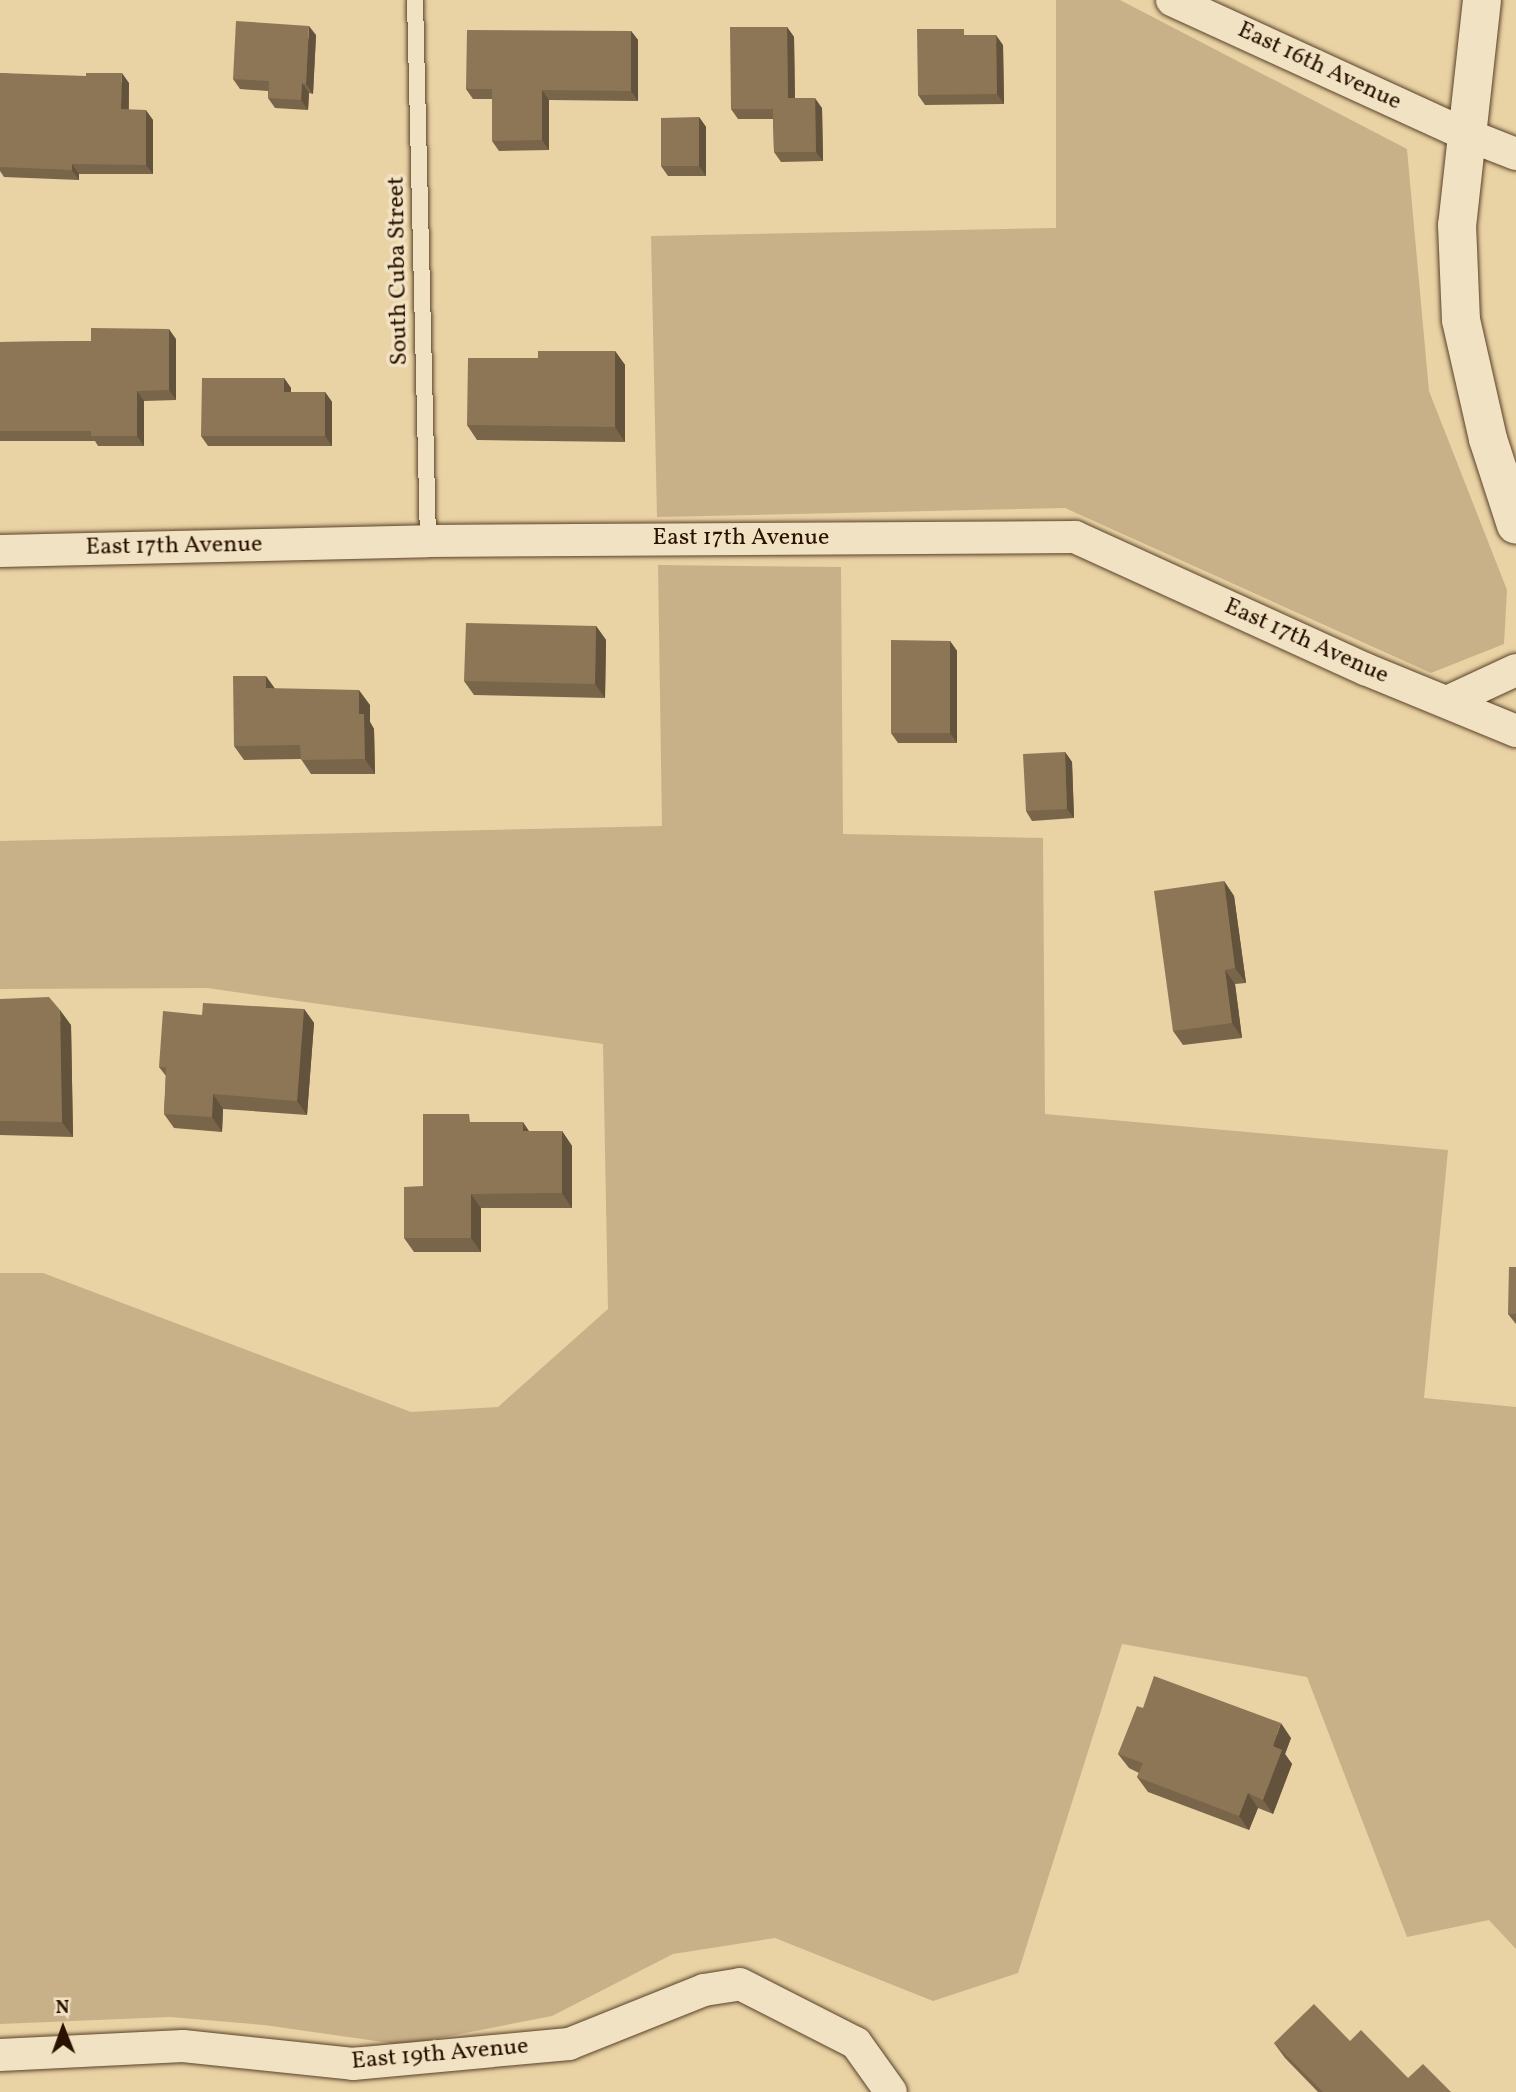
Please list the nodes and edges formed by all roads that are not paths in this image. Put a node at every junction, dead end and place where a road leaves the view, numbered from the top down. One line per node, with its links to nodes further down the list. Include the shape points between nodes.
1 (415, 0): 7 (lane, South Cuba Street)
2 (1172, 0): 4 (street, East 16th Avenue)
3 (1482, 0): 4 (street)
4 (1465, 134): 5 (street, East 16th Avenue); 6 (street, via 1457,225 1461,320 1488,439)
5 (1516, 154)
6 (1516, 525)
7 (428, 541): 8 (street, East 17th Avenue); 10 (street, East 17th Avenue, via 1075,537)
8 (0, 551)
9 (1516, 670): 10 (street)
10 (1447, 702): 11 (street, East 17th Avenue)
11 (1516, 731)
12 (0, 2055): 13 (street, East 19th Avenue, via 183,2046 353,2064 569,2044 704,1990 740,1984 856,2043)
13 (891, 2092)

